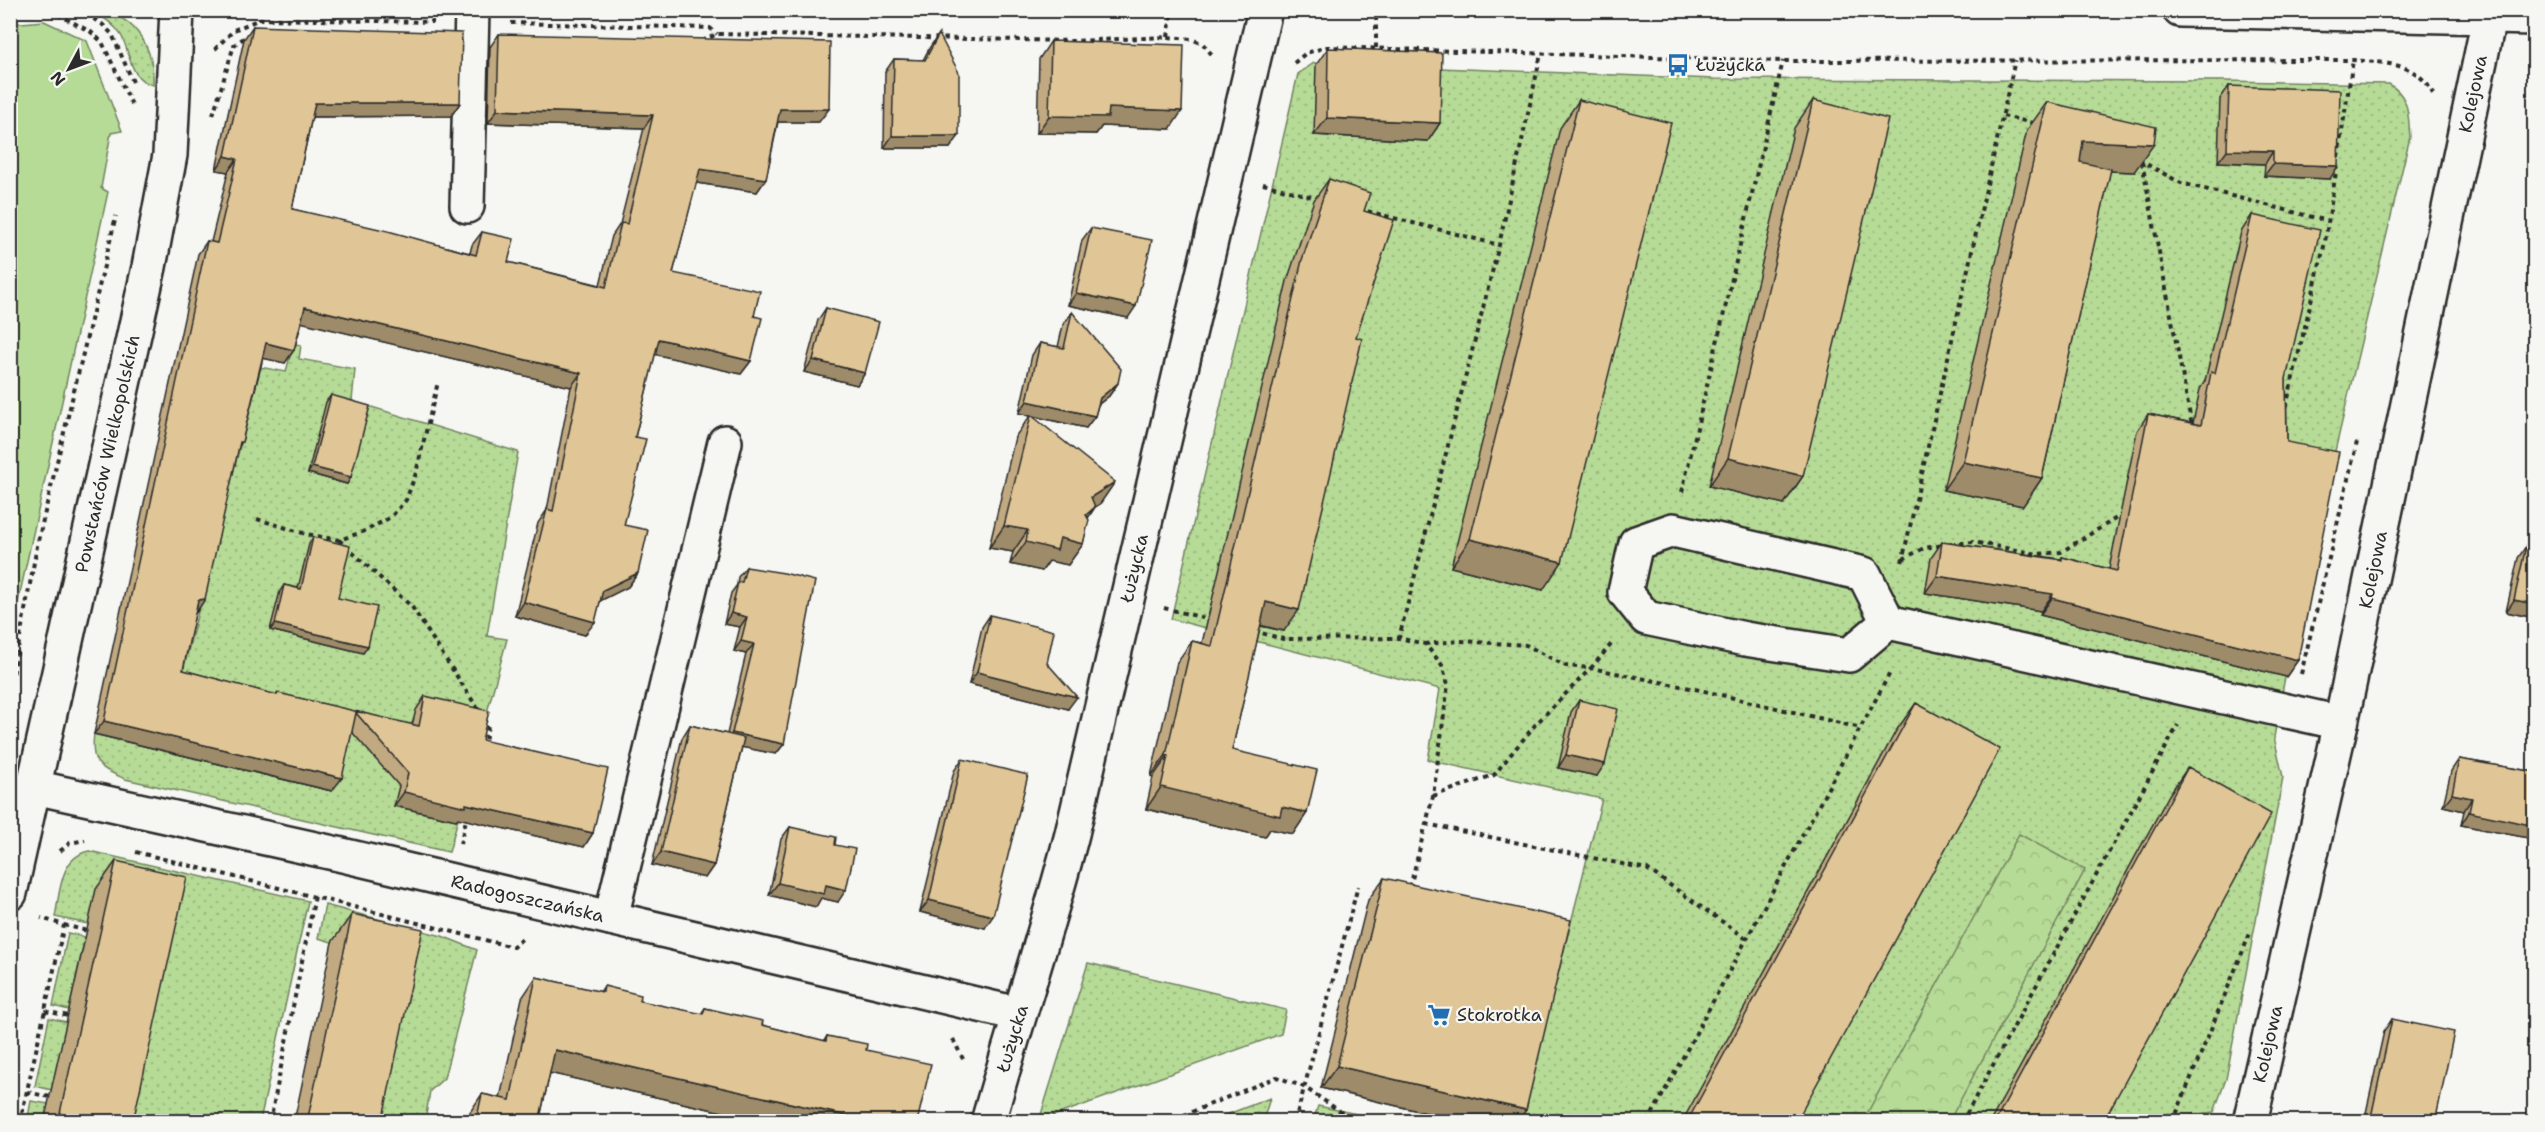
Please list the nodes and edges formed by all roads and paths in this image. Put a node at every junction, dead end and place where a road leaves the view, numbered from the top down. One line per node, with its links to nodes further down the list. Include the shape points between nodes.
1 (78, 10): 22 (path, via 112,34)
2 (177, 10): 61 (street, Powstańców Wielkopolskich, via 170,155 149,267)
3 (472, 10): 33 (street)
4 (1172, 10): 14 (path)
5 (1265, 10): 21 (street, Łużycka)
6 (1377, 10): 16 (path)
7 (2180, 10): 11 (street)
8 (52, 11): 24 (path, via 102,42)
9 (550, 12): 10 (path)
10 (550, 18)
11 (2489, 18): 12 (street); 58 (street, Kolejowa)
12 (2535, 18)
13 (254, 32): 26 (path, via 234,45)
14 (1168, 37): 15 (path, via 1073,41 717,34); 21 (path, via 1203,44 1212,54 1218,74)
15 (696, 44)
16 (1376, 48): 17 (path); 21 (path, via 1314,49 1298,59 1278,88)
17 (1541, 54): 20 (path); 36 (path)
18 (2015, 60): 19 (path); 20 (path); 25 (path)
19 (2353, 60): 23 (path, via 2401,66 2429,85); 35 (path)
20 (1783, 61): 44 (path)
21 (1249, 81): 81 (street, Łużycka, via 1051,917)
22 (137, 85)
23 (2436, 101)
24 (135, 111)
25 (2003, 116): 27 (path); 46 (path)
26 (212, 120)
27 (2047, 126)
28 (2132, 155): 29 (path)
29 (2141, 162): 35 (path, via 2181,183); 39 (path)
30 (1254, 182): 31 (path)
31 (1321, 199)
32 (119, 206): 55 (path, via 38,541)
33 (467, 206)
34 (1354, 208): 36 (path)
35 (2328, 221): 38 (path)
36 (1499, 245): 52 (path)
37 (438, 382): 45 (path, via 406,500 391,517)
38 (2285, 410)
39 (2194, 432)
40 (2359, 435): 57 (path)
41 (725, 442): 74 (street)
42 (2130, 509): 46 (path, via 2061,552 2038,554 1973,542 1924,548)
43 (257, 519): 45 (path)
44 (1673, 530): 48 (street, via 1636,543 1625,592); 50 (street, via 1864,574)
45 (339, 540): 60 (path, via 412,607 488,726)
46 (1903, 559): 50 (path)
47 (1158, 606): 49 (path)
48 (1640, 610): 50 (street, via 1646,618 1849,656); 54 (path)
49 (1215, 621)
50 (1902, 625): 56 (street); 59 (path)
51 (1249, 630): 52 (path, via 1283,639)
52 (1399, 638): 53 (path)
53 (1425, 644): 54 (path, via 1526,645 1566,666); 62 (path, via 1442,665 1448,685)
54 (1591, 669): 59 (path); 62 (path, via 1535,725 1494,775)
55 (10, 691)
56 (2197, 691): 57 (street); 95 (path)
57 (2292, 710): 58 (street)
58 (2341, 723): 97 (street, Kolejowa)
59 (1861, 728): 79 (path)
60 (483, 749)
61 (34, 787): 68 (street, Radogoszczańska); 71 (street, Powstańców Wielkopolskich)
62 (1433, 796): 64 (path)
63 (469, 807): 68 (path)
64 (1426, 824): 70 (path); 79 (path, via 1647,869)
65 (86, 840): 67 (path, via 70,843)
66 (132, 851): 72 (path)
67 (54, 858)
68 (452, 881): 74 (street, Radogoszczańska)
69 (1358, 886): 85 (path)
70 (1409, 891)
71 (10, 893)
72 (315, 896): 78 (path, via 513,947); 89 (path)
73 (43, 909): 76 (path, via 40,920)
74 (611, 918): 81 (street, Radogoszczańska)
75 (2255, 922): 96 (path)
76 (64, 925): 77 (path); 80 (path)
77 (87, 931)
78 (529, 934)
79 (1747, 939): 94 (path)
80 (45, 1011): 82 (path); 86 (path)
81 (1018, 1014): 90 (street, Łużycka)
82 (68, 1016)
83 (946, 1031): 84 (path, via 962,1052)
84 (965, 1066)
85 (1304, 1087): 91 (path, via 1277,1077); 92 (path); 93 (path)
86 (27, 1092): 87 (path); 88 (path)
87 (50, 1097)
88 (20, 1122)
89 (270, 1122)
90 (987, 1122)
91 (1167, 1122)
92 (1295, 1122)
93 (1356, 1122)
94 (1648, 1122)
95 (1962, 1122)
96 (2173, 1122)
97 (2250, 1122)

